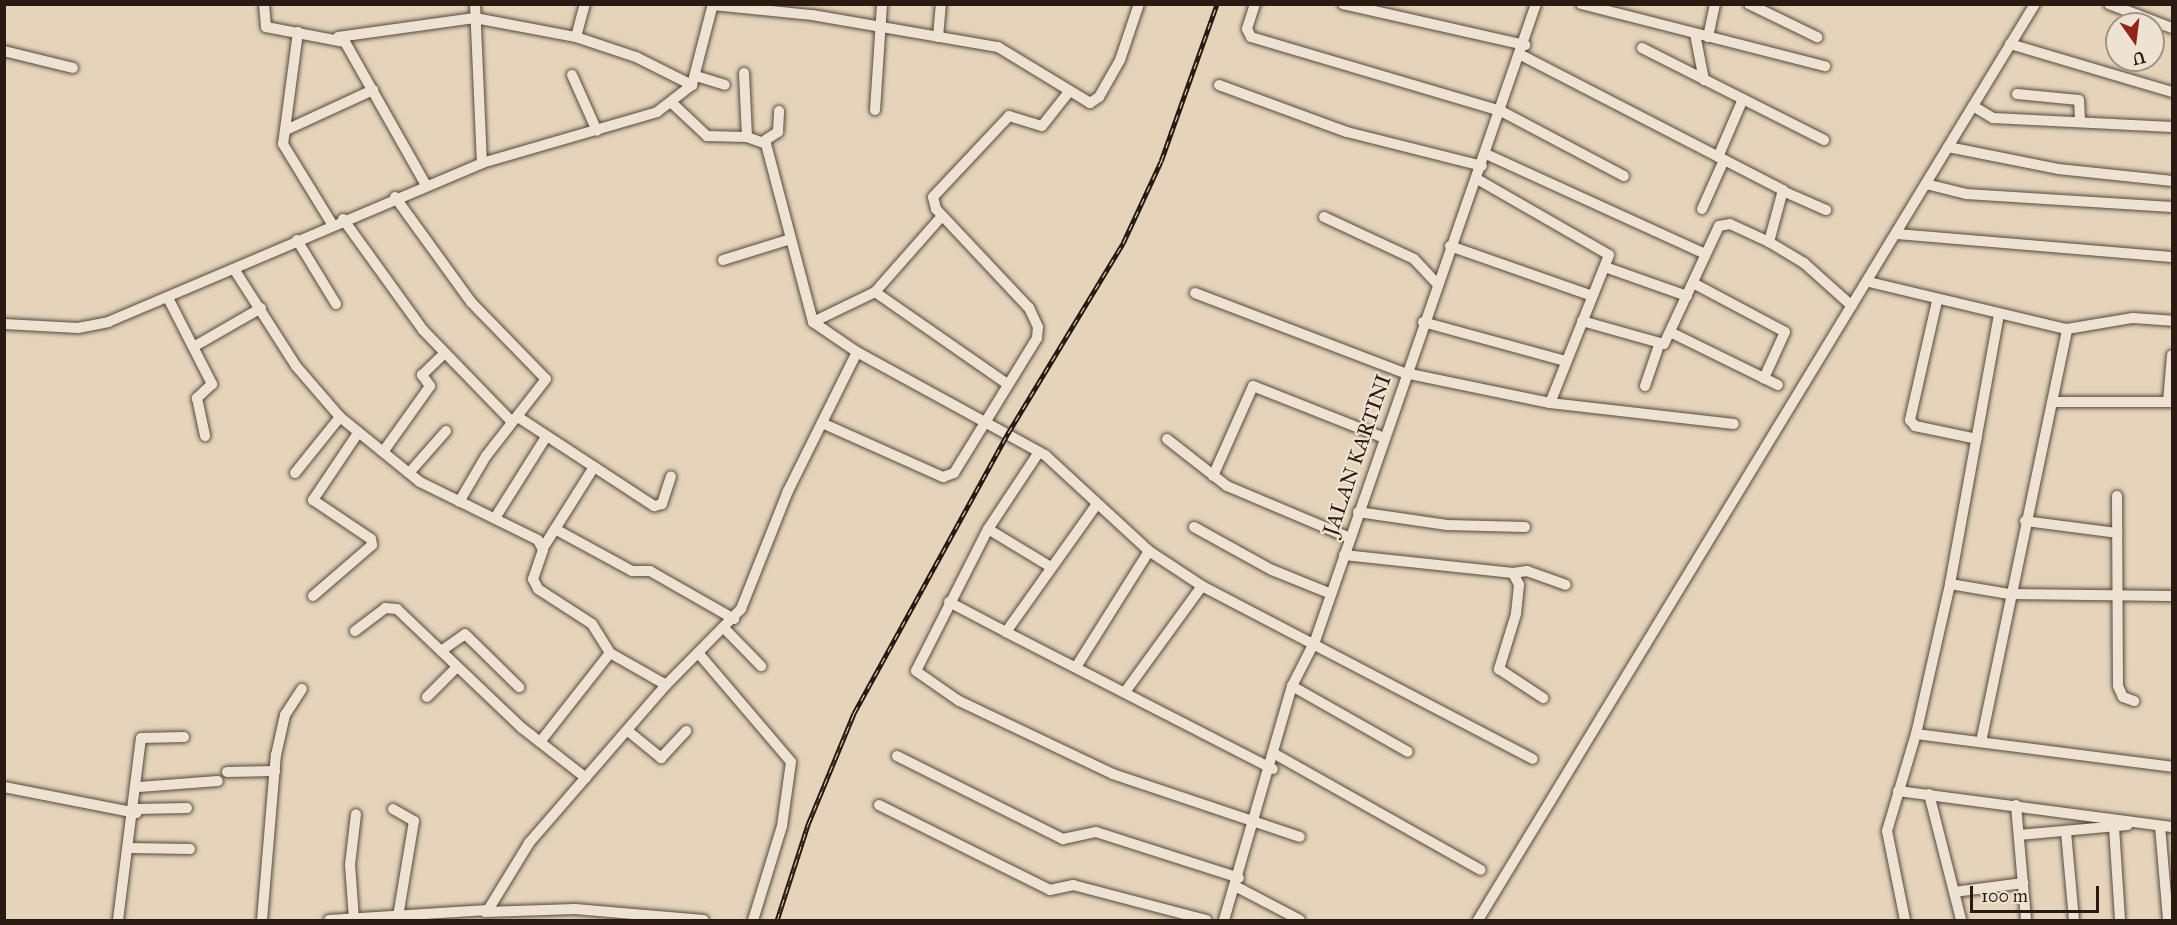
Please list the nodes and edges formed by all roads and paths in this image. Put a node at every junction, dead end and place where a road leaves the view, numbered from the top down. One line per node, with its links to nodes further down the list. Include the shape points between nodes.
1 (264, 4): 21 (street, via 266,27)
2 (475, 4): 18 (street)
3 (585, 4): 26 (street)
4 (882, 4): 19 (street)
5 (941, 4): 24 (street)
6 (1139, 4): 42 (street, via 1099,97 1086,103)
7 (1255, 4): 49 (street, via 1247,29 1251,37)
8 (1342, 4): 17 (street)
9 (1536, 4): 30 (street, JALAN KARTINI)
10 (1581, 4): 22 (street)
11 (1715, 4): 27 (street)
12 (1749, 4): 25 (street)
13 (2035, 4): 28 (street)
14 (2109, 4): 20 (street)
15 (713, 5): 16 (street); 36 (street)
16 (813, 10): 19 (street)
17 (1386, 10): 30 (street)
18 (475, 18): 23 (street); 26 (street); 60 (street)
19 (881, 27): 24 (street); 47 (street)
20 (2172, 28)
21 (298, 32): 23 (street); 52 (street)
22 (1695, 34): 27 (street); 37 (street)
23 (338, 37): 40 (street)
24 (938, 37): 42 (street, via 1004,48)
25 (1817, 37)
26 (576, 38): 36 (street)
27 (1708, 38): 32 (street)
28 (2010, 44): 41 (street); 46 (street)
29 (1642, 48): 37 (street)
30 (1523, 50): 49 (street, JALAN KARTINI); 59 (street)
31 (4, 51): 33 (street)
32 (1825, 66)
33 (73, 68)
34 (744, 73): 54 (street)
35 (572, 75): 53 (street)
36 (694, 80): 38 (street); 45 (street)
37 (1704, 80): 44 (street)
38 (725, 85)
39 (1218, 85): 61 (street, via 1347,132)
40 (373, 90): 52 (street); 66 (street)
41 (2172, 92)
42 (1068, 93): 72 (street, via 1040,127 1009,116 936,192 934,206)
43 (2017, 94): 50 (street, via 2079,100)
44 (1743, 99): 55 (street); 59 (street)
45 (673, 104): 53 (street); 54 (street, via 707,136)
46 (1973, 106): 50 (street, via 1990,118); 57 (street)
47 (875, 110)
48 (779, 111): 56 (street, via 778,132)
49 (1501, 111): 58 (street, JALAN KARTINI); 62 (street)
50 (2080, 122): 51 (street)
51 (2172, 127)
52 (286, 130): 75 (street, via 284,146)
53 (597, 131): 60 (street)
54 (747, 137): 56 (street)
55 (1824, 140)
56 (764, 141): 77 (street)
57 (1948, 147): 64 (street, via 2058,170); 65 (street)
58 (1486, 154): 61 (street, JALAN KARTINI); 81 (street)
59 (1721, 159): 67 (street); 70 (street)
60 (482, 164): 66 (street)
61 (1482, 165): 63 (street, JALAN KARTINI)
62 (1624, 176)
63 (1477, 179): 80 (street, JALAN KARTINI); 84 (street, via 1607,253)
64 (2172, 181)
65 (1926, 184): 69 (street, via 1966,194); 76 (street)
66 (426, 185): 68 (street)
67 (1785, 192): 71 (street); 79 (street)
68 (394, 197): 74 (street); 121 (street, via 480,313 546,380)
69 (2172, 207)
70 (1702, 209)
71 (1826, 210)
72 (942, 216): 89 (street); 114 (street, via 1036,319 1037,338)
73 (1324, 217): 87 (street, via 1414,259)
74 (343, 219): 75 (street); 109 (street)
75 (332, 224): 78 (street)
76 (1896, 234): 82 (street); 86 (street)
77 (791, 238): 83 (street); 102 (street)
78 (297, 240): 85 (street); 95 (street)
79 (1768, 242): 81 (street, via 1723,223); 96 (street, via 1804,263)
80 (1450, 246): 87 (street, JALAN KARTINI); 91 (street)
81 (1705, 254): 88 (street)
82 (2172, 257)
83 (723, 260)
84 (1605, 267): 91 (street); 92 (street)
85 (234, 269): 93 (street); 97 (street)
86 (1869, 282): 94 (street); 96 (street)
87 (1436, 283): 99 (street, JALAN KARTINI)
88 (1693, 283): 92 (street); 113 (street, via 1785,332)
89 (875, 292): 102 (street); 114 (street)
90 (1195, 293): 112 (street)
91 (1593, 296): 100 (street)
92 (1687, 296): 105 (street)
93 (168, 298): 103 (street, via 89,327); 107 (street)
94 (1937, 301): 98 (street); 131 (street, via 1910,420 1915,426)
95 (336, 304)
96 (1851, 306): 237 (street)
97 (261, 308): 107 (street); 120 (street, via 296,366)
98 (1999, 315): 104 (street); 131 (street)
99 (1423, 321): 111 (street); 112 (street, JALAN KARTINI)
100 (1582, 321): 106 (street); 111 (street)
101 (2172, 321): 104 (street, via 2133,318)
102 (813, 322): 108 (street)
103 (4, 324)
104 (2067, 329): 117 (street)
105 (1672, 333): 106 (street); 113 (street)
106 (1659, 345): 116 (street)
107 (195, 346): 127 (street, via 212,384 197,398)
108 (857, 352): 122 (street); 123 (street)
109 (445, 353): 121 (street); 133 (street, via 422,375 430,386)
110 (2172, 355): 118 (street)
111 (1566, 361): 119 (street)
112 (1405, 373): 119 (street); 129 (street, JALAN KARTINI)
113 (1764, 378): 115 (street)
114 (1006, 383): 122 (street)
115 (1778, 384)
116 (1645, 386)
117 (2053, 402): 118 (street); 144 (street)
118 (2170, 402)
119 (1550, 403): 124 (street)
120 (340, 417): 126 (street); 136 (street)
121 (515, 420): 128 (street); 140 (street)
122 (987, 421): 123 (street, via 954,473 944,477); 132 (street)
123 (822, 423): 165 (street)
124 (1734, 424)
125 (446, 431): 135 (street)
126 (358, 433): 133 (street); 161 (street, via 314,500 371,539 372,545)
127 (205, 436)
128 (546, 437): 134 (street); 143 (street)
129 (1382, 437): 138 (street, via 1253,386); 142 (street, JALAN KARTINI)
130 (1167, 439): 138 (street)
131 (1977, 439): 156 (street)
132 (1040, 452): 141 (street); 148 (street)
133 (383, 453): 135 (street)
134 (594, 467): 137 (street, via 656,507 662,504); 147 (street)
135 (409, 472): 140 (street)
136 (295, 473)
137 (671, 476)
138 (1213, 476): 150 (street)
139 (2117, 496): 149 (street)
140 (459, 502): 143 (street)
141 (1097, 504): 152 (street); 154 (street)
142 (1358, 512): 146 (street, via 1447,525); 150 (street, JALAN KARTINI)
143 (495, 518): 151 (street)
144 (2025, 521): 149 (street); 160 (street)
145 (1194, 527): 159 (street, via 1272,570)
146 (1525, 527)
147 (555, 529): 151 (street); 165 (street, via 632,571 650,571)
148 (988, 529): 154 (street); 164 (street)
149 (2117, 533): 163 (street)
150 (1350, 538): 153 (street, JALAN KARTINI)
151 (543, 548): 171 (street, via 535,585 592,624)
152 (1149, 551): 158 (street); 175 (street)
153 (1344, 555): 155 (street); 159 (street, JALAN KARTINI)
154 (1049, 566): 168 (street)
155 (1513, 573): 157 (street, via 1527,571); 182 (street, via 1519,585 1516,614 1499,669)
156 (1950, 584): 160 (street); 186 (street)
157 (1566, 585)
158 (1202, 586): 169 (street); 180 (street)
159 (1329, 593): 169 (street, JALAN KARTINI)
160 (2009, 594): 163 (street); 189 (street)
161 (313, 596)
162 (2172, 596): 163 (street)
163 (2118, 597): 183 (street, via 2118,686 2123,697)
164 (949, 602): 168 (street); 210 (street, via 917,662 918,674 959,701 1120,777)
165 (734, 619): 166 (street)
166 (725, 629): 172 (street); 173 (street)
167 (355, 631): 170 (street, via 385,608 395,608)
168 (1006, 632): 175 (street)
169 (1314, 641): 177 (street, JALAN KARTINI); 193 (street)
170 (441, 651): 174 (street); 178 (street, via 465,634)
171 (610, 653): 176 (street); 188 (street)
172 (700, 655): 176 (street); 233 (street, via 791,762 782,826)
173 (760, 666)
174 (457, 667): 181 (street); 188 (street)
175 (1076, 667): 180 (street)
176 (666, 685): 184 (street)
177 (1292, 686): 190 (street); 191 (street, JALAN KARTINI)
178 (519, 687)
179 (302, 689): 196 (street, via 285,715)
180 (1125, 692): 195 (street)
181 (426, 697)
182 (1543, 698)
183 (2134, 701)
184 (628, 730): 185 (street, via 661,758); 198 (street)
185 (686, 731)
186 (1916, 734): 189 (street); 202 (street)
187 (184, 737): 201 (street, via 141,738)
188 (540, 742): 198 (street)
189 (1982, 742): 194 (street)
190 (1408, 752)
191 (1275, 754): 195 (street, JALAN KARTINI); 220 (street)
192 (897, 756): 221 (street, via 1063,838 1096,832)
193 (1533, 759)
194 (2172, 767)
195 (1272, 769): 210 (street, JALAN KARTINI)
196 (274, 771): 197 (street); 230 (street)
197 (227, 772)
198 (586, 778): 224 (street, via 529,843)
199 (218, 781): 201 (street)
200 (4, 787): 208 (street)
201 (139, 787): 208 (street)
202 (1898, 791): 203 (street); 238 (street, via 1886,843)
203 (1929, 794): 205 (street); 223 (street)
204 (879, 805): 234 (street, via 1050,890 1073,885)
205 (2016, 805): 211 (street); 216 (street)
206 (187, 808): 208 (street)
207 (393, 809): 225 (street, via 414,821)
208 (136, 811): 218 (street)
209 (356, 814): 227 (street, via 350,865)
210 (1257, 820): 217 (street); 221 (street, JALAN KARTINI)
211 (2143, 823): 212 (street); 213 (street)
212 (2160, 826): 214 (street); 243 (street)
213 (2114, 827): 215 (street); 242 (street)
214 (2172, 827)
215 (2066, 832): 216 (street); 241 (street)
216 (2019, 836): 222 (street)
217 (1300, 837)
218 (130, 848): 219 (street); 229 (street)
219 (190, 849)
220 (1481, 870)
221 (1237, 882): 235 (street, JALAN KARTINI); 236 (street)
222 (2023, 883): 223 (street); 240 (street)
223 (1954, 892): 239 (street)
224 (485, 912): 225 (street); 226 (street)
225 (398, 916): 227 (street)
226 (512, 916): 232 (street, via 654,913)
227 (354, 919): 228 (street)
228 (336, 920): 231 (street)
229 (118, 921)
230 (262, 921)
231 (329, 921)
232 (704, 921)
233 (753, 921)
234 (1206, 921)
235 (1224, 921)
236 (1300, 921)
237 (1478, 921)
238 (1905, 921)
239 (1961, 921)
240 (2026, 921)
241 (2074, 921)
242 (2120, 921)
243 (2168, 921)

